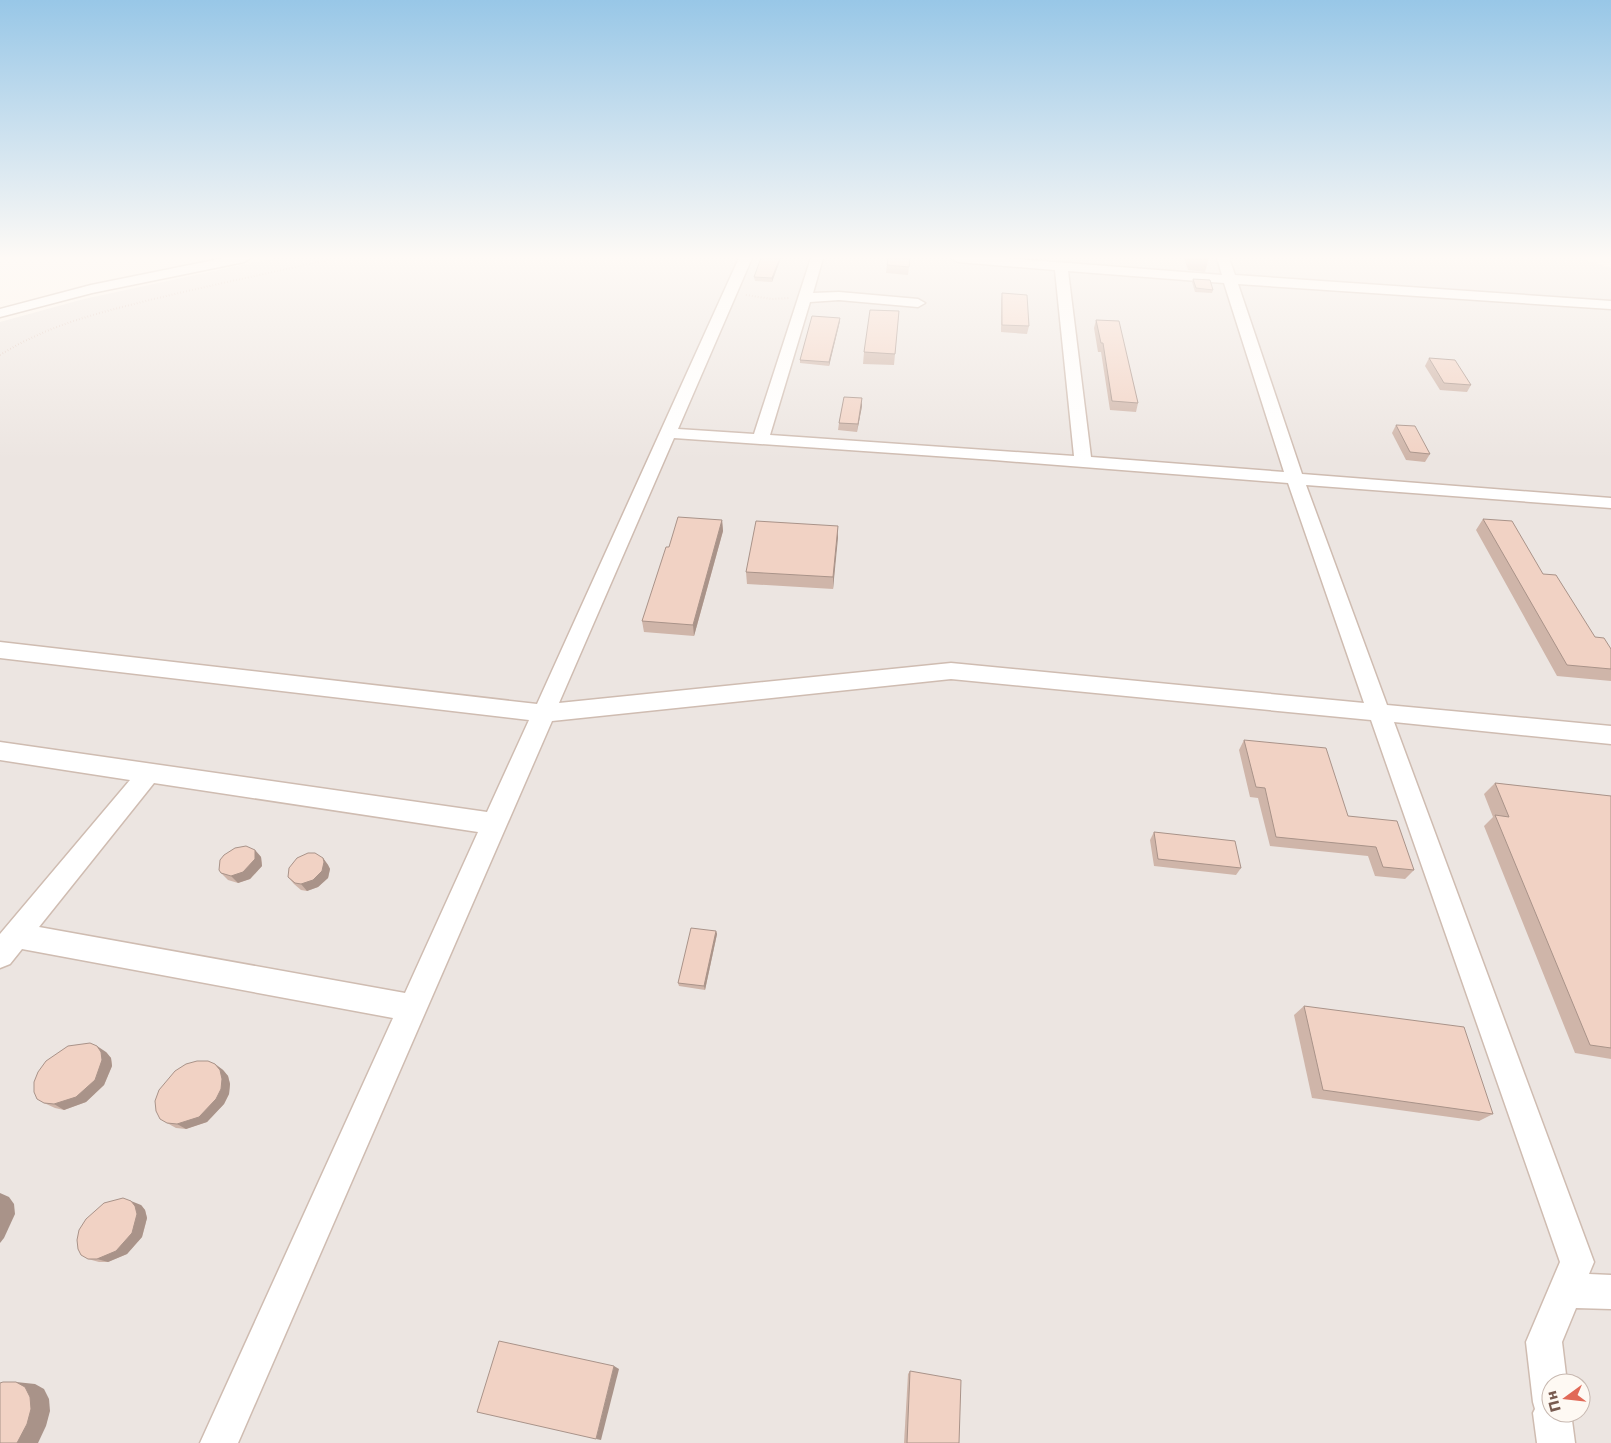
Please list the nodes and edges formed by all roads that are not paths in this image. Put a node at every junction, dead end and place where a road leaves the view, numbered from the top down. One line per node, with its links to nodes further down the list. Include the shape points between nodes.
1 (716, 325): 5 (lane)
2 (796, 325): 6 (lane)
3 (1068, 325): 7 (lane)
4 (1245, 325): 8 (lane)
5 (668, 433): 6 (lane); 12 (lane)
6 (761, 439): 7 (lane)
7 (1083, 462): 8 (lane)
8 (1295, 479): 9 (lane); 11 (lane)
9 (1611, 503)
10 (0, 650): 12 (lane)
11 (1380, 712): 12 (lane, via 951,671); 13 (lane); 19 (lane, via 1577,1262)
12 (544, 713): 16 (lane)
13 (1611, 735)
14 (0, 751): 15 (lane)
15 (149, 773): 16 (lane); 17 (lane)
16 (495, 824): 18 (lane)
17 (8, 945): 18 (lane)
18 (413, 1008): 23 (lane)
19 (1565, 1290): 20 (lane); 21 (lane, via 1544,1342)
20 (1611, 1292)
21 (1548, 1373)
22 (1553, 1423): 24 (lane)
23 (219, 1443)
24 (1556, 1443)

